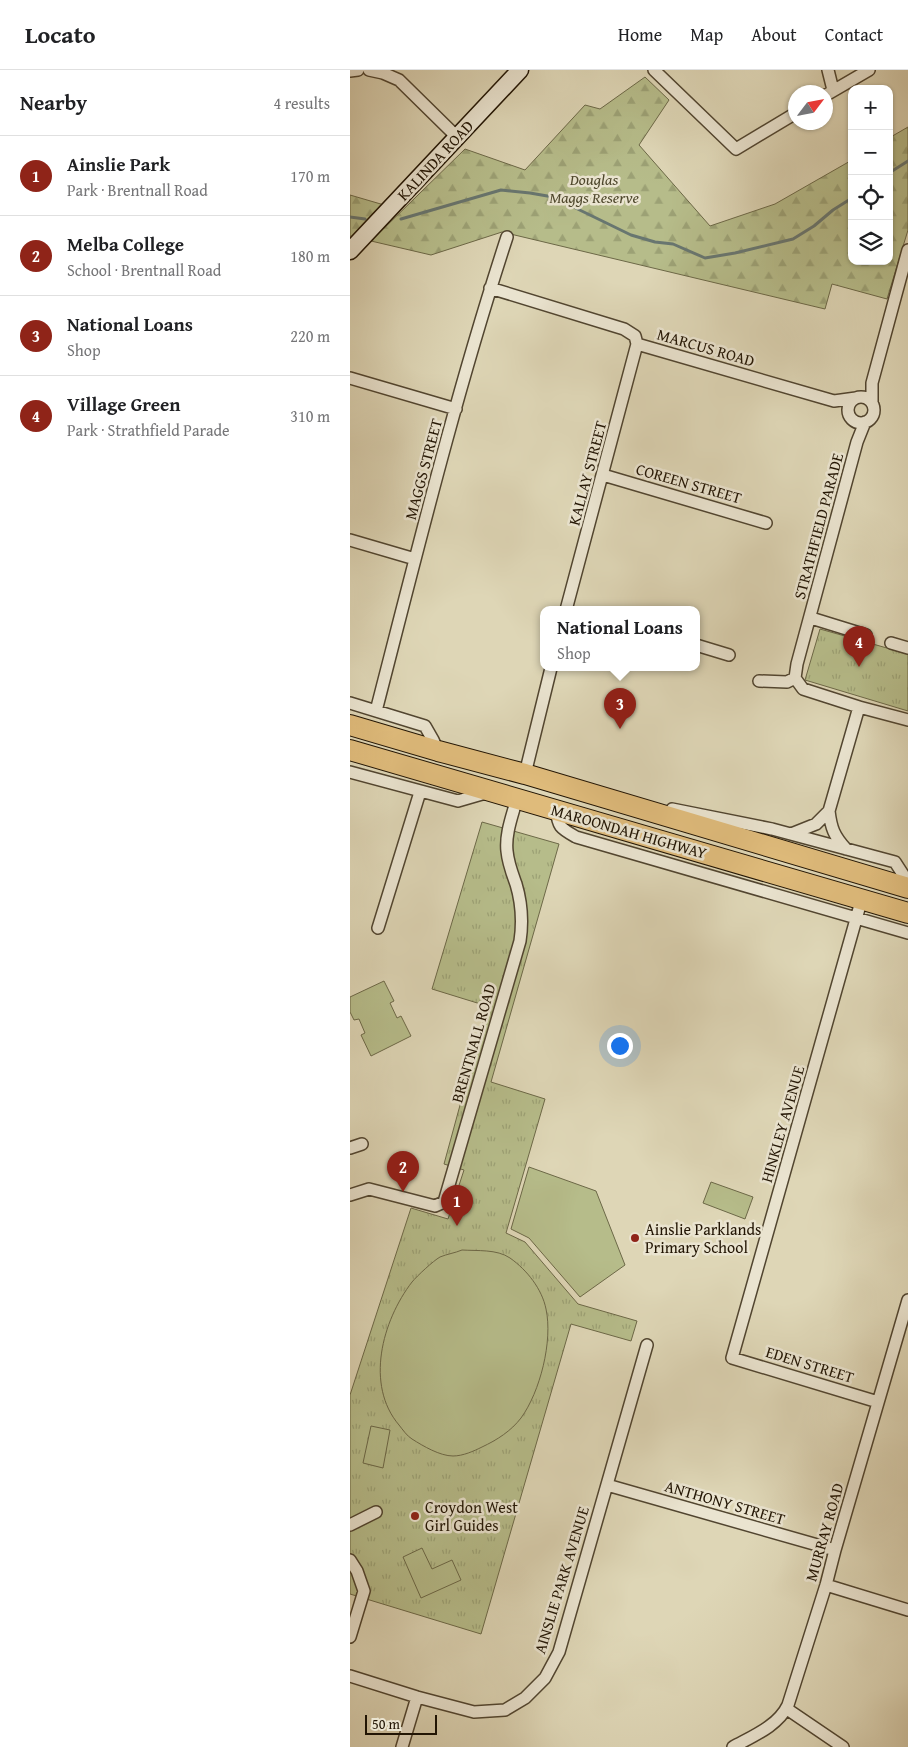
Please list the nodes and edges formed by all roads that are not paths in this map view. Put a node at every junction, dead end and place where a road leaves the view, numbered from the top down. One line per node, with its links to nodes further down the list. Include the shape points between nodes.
1 (358, 70): 7 (street)
2 (368, 70): 8 (street)
3 (520, 70): 12 (street, KALINDA ROAD)
4 (654, 70): 11 (street, via 736,149)
5 (828, 70): 9 (street)
6 (870, 70): 10 (street)
7 (350, 71)
8 (400, 75): 12 (street)
9 (829, 85)
10 (833, 91)
11 (788, 118)
12 (457, 137): 15 (street, KALINDA ROAD)
13 (507, 237): 17 (street, MAGGS STREET)
14 (908, 250): 16 (street)
15 (350, 251)
16 (905, 280): 20 (street)
17 (490, 288): 18 (street, MARCUS ROAD, via 624,329 635,336); 24 (street, MAGGS STREET)
18 (638, 344): 22 (street, MARCUS ROAD); 28 (street, KALLAY STREET)
19 (350, 378): 24 (street)
20 (872, 383): 21 (street); 23 (street)
21 (857, 398): 22 (street, MARCUS ROAD); 23 (street, via 866,398); 25 (street, via 848,408)
22 (834, 401): 25 (street, MARCUS ROAD)
23 (872, 403): 26 (street, via 874,412)
24 (456, 409): 31 (street, MAGGS STREET)
25 (850, 417): 26 (street); 27 (street, STRATHFIELD PARADE)
26 (865, 422): 27 (street, STRATHFIELD PARADE)
27 (857, 442): 33 (street, STRATHFIELD PARADE)
28 (603, 476): 29 (street, COREEN STREET); 32 (street, KALLAY STREET)
29 (766, 523)
30 (350, 540): 31 (street)
31 (416, 559): 44 (street, MAGGS STREET)
32 (570, 606)
33 (810, 618): 34 (street, STRATHFIELD PARADE); 40 (street, STRATHFIELD PARADE)
34 (866, 635)
35 (891, 643): 37 (street)
36 (700, 646): 38 (street)
37 (908, 648)
38 (729, 654)
39 (550, 671): 50 (street)
40 (795, 678): 41 (street, via 787,682); 43 (street, via 803,689)
41 (759, 681)
42 (350, 703): 44 (street)
43 (859, 707): 45 (street); 56 (street)
44 (376, 711): 48 (street, via 425,726)
45 (908, 720)
46 (350, 725): 48 (highway, MAROONDAH HIGHWAY)
47 (350, 750): 51 (highway, MAROONDAH HIGHWAY)
48 (438, 751): 50 (highway, MAROONDAH HIGHWAY)
49 (350, 772): 52 (street)
50 (524, 774): 53 (highway); 54 (highway, MAROONDAH HIGHWAY)
51 (493, 791): 52 (street, via 458,802); 53 (highway, MAROONDAH HIGHWAY)
52 (420, 792): 64 (street)
53 (517, 798): 55 (highway, MAROONDAH HIGHWAY); 68 (street, BRENTNALL ROAD, via 506,848 522,908 520,941 444,1202 435,1206 369,1189)
54 (624, 804): 57 (street, via 677,810); 60 (highway, MAROONDAH HIGHWAY)
55 (556, 810): 61 (highway, MAROONDAH HIGHWAY); 63 (street, via 558,824 576,837)
56 (829, 811): 57 (street, via 816,824); 58 (street, via 831,827)
57 (791, 834): 58 (street)
58 (846, 849): 59 (street, via 895,862)
59 (908, 882)
60 (908, 888)
61 (862, 898): 62 (highway, MAROONDAH HIGHWAY); 63 (street, HINKLEY AVENUE)
62 (908, 913)
63 (858, 919): 65 (street); 71 (street, HINKLEY AVENUE)
64 (378, 928)
65 (908, 933)
66 (362, 1144): 67 (street)
67 (350, 1148)
68 (350, 1195)
69 (908, 1300): 72 (street, MURRAY ROAD)
70 (647, 1345): 73 (street, AINSLIE PARK AVENUE)
71 (732, 1358): 72 (street, EDEN STREET)
72 (878, 1402): 76 (street, MURRAY ROAD)
73 (607, 1485): 76 (street, ANTHONY STREET); 82 (street, AINSLIE PARK AVENUE, via 559,1652 545,1678 526,1698 505,1710 474,1712)
74 (376, 1512): 75 (street)
75 (350, 1525)
76 (835, 1550): 78 (street, MURRAY ROAD)
77 (350, 1560): 80 (street, via 358,1571 364,1591)
78 (826, 1585): 79 (street); 83 (street, MURRAY ROAD)
79 (908, 1610)
80 (350, 1637)
81 (350, 1676): 82 (street, AINSLIE PARK AVENUE)
82 (417, 1697): 84 (street)
83 (787, 1708): 85 (street, MURRAY ROAD, via 774,1724); 86 (street)
84 (402, 1747)
85 (733, 1747)
86 (842, 1747)

